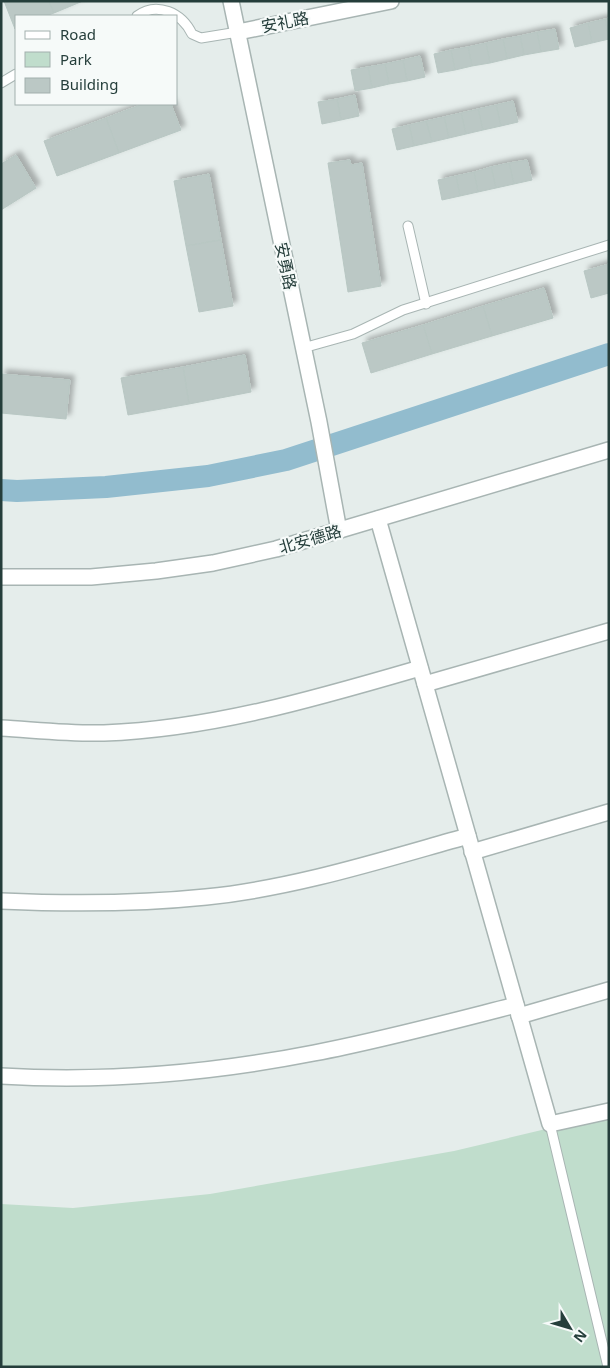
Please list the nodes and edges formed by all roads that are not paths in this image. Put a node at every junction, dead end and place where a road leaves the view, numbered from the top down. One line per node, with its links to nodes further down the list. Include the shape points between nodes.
1 (231, 1): 6 (street, 安勇路)
2 (390, 1): 6 (street, 安礼路)
3 (139, 15): 4 (lane, via 164,10)
4 (175, 15)
5 (178, 17): 6 (lane, via 188,24 192,34 201,38)
6 (238, 32): 12 (street, 安勇路)
7 (15, 75): 8 (lane)
8 (1, 83)
9 (408, 226): 11 (lane)
10 (609, 246): 11 (lane)
11 (426, 304): 12 (lane, via 402,310 353,334)
12 (303, 348): 15 (street, 安勇路)
13 (609, 450): 14 (street, 北安德路)
14 (378, 519): 15 (street, 北安德路); 18 (street)
15 (339, 531): 16 (street, 北安德路, via 213,563 156,571 90,577)
16 (1, 577)
17 (609, 631): 19 (street)
18 (420, 668): 19 (street); 20 (street, via 272,709 152,729 103,733)
19 (424, 684): 22 (street)
20 (1, 728)
21 (609, 812): 23 (street)
22 (468, 836): 23 (street); 24 (street, via 327,874 207,897 137,902)
23 (472, 852): 26 (street)
24 (1, 901)
25 (609, 990): 26 (street)
26 (518, 1010): 27 (street, via 322,1052 214,1069 121,1077); 29 (street)
27 (1, 1076)
28 (609, 1110): 29 (street)
29 (550, 1124): 30 (lane)
30 (608, 1367)

